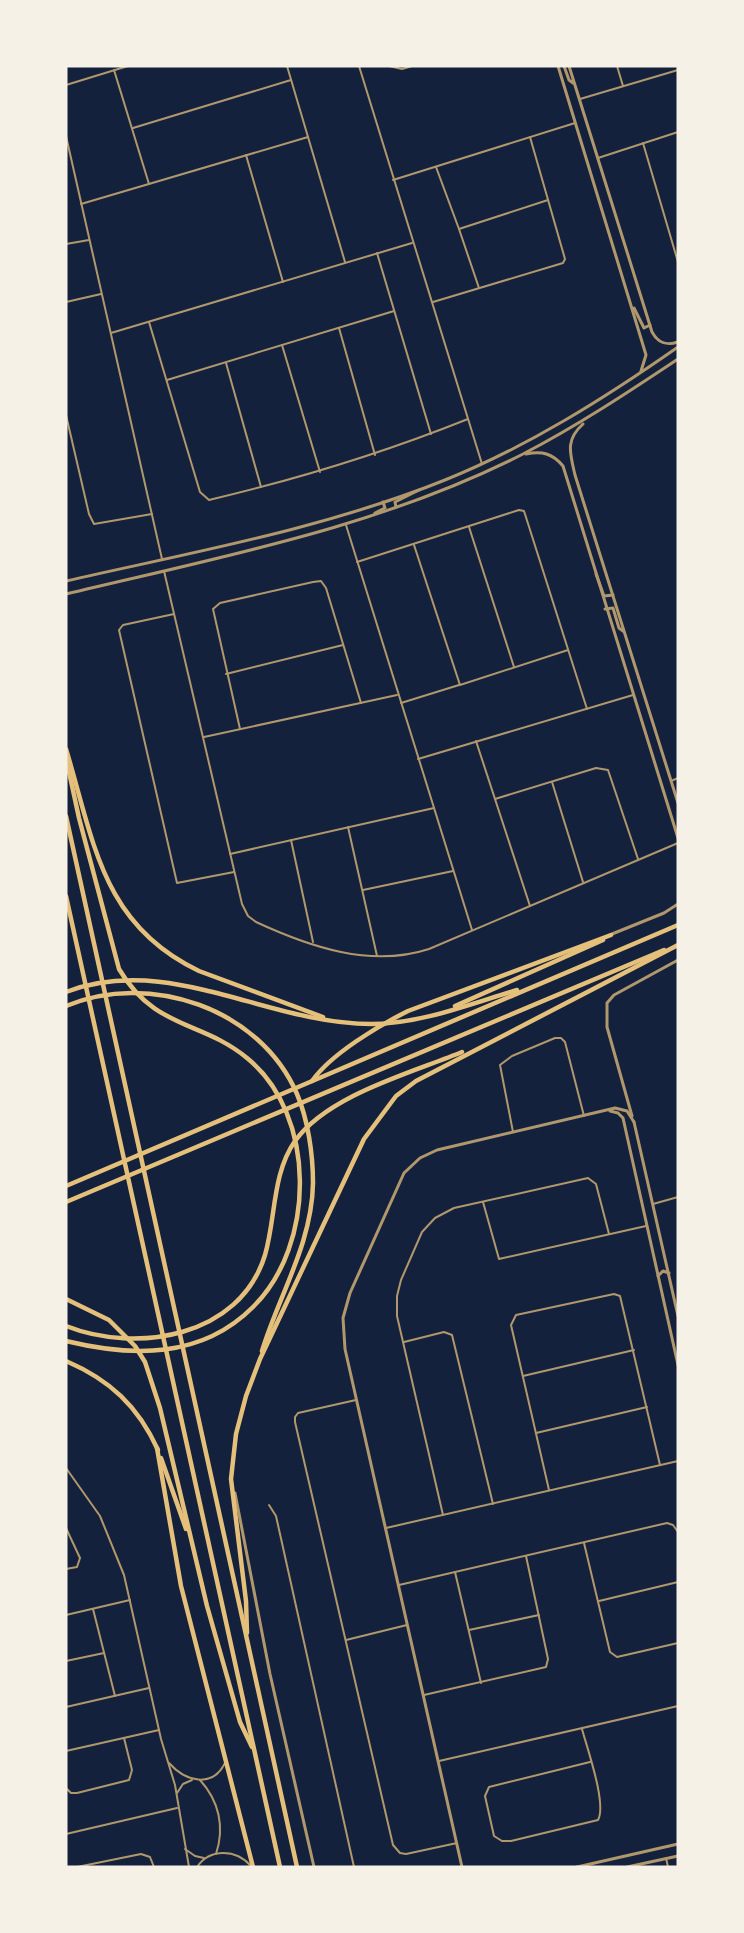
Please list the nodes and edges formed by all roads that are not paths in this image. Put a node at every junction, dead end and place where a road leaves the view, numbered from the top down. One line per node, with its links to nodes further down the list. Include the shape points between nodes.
1 (128, 66): 10 (street)
2 (287, 66): 12 (street)
3 (358, 66): 27 (street)
4 (389, 66): 5 (street)
5 (412, 66)
6 (558, 66): 17 (street)
7 (564, 66): 13 (street, via 569,80)
8 (569, 66): 13 (street)
9 (616, 66): 15 (street)
10 (114, 70): 14 (street); 18 (street)
11 (678, 70): 15 (street)
12 (291, 80): 18 (street); 21 (street)
13 (575, 84): 16 (street)
14 (66, 85)
15 (623, 86): 16 (street)
16 (580, 99): 25 (street)
17 (575, 123): 22 (street); 43 (street)
18 (133, 128): 28 (street)
19 (678, 132): 23 (street)
20 (66, 136): 30 (street)
21 (308, 137): 24 (street); 37 (street)
22 (530, 137): 26 (street); 29 (street)
23 (643, 143): 25 (street); 36 (street)
24 (246, 155): 28 (street); 38 (street)
25 (597, 158): 46 (street)
26 (436, 167): 27 (street); 31 (street)
27 (393, 180): 33 (street)
28 (149, 184): 30 (street)
29 (548, 200): 31 (street); 39 (street, via 566,255 563,263)
30 (81, 204): 32 (street)
31 (459, 229): 39 (street)
32 (89, 240): 34 (street); 40 (street)
33 (413, 242): 35 (street); 42 (street)
34 (66, 244)
35 (377, 253): 37 (street); 44 (street)
36 (678, 262)
37 (345, 263): 38 (street)
38 (283, 282): 45 (street)
39 (479, 288): 42 (street)
40 (102, 294): 41 (street); 48 (street)
41 (66, 302)
42 (433, 302): 57 (street)
43 (632, 306): 46 (street, via 641,326); 54 (street, via 646,356)
44 (394, 311): 47 (street); 59 (street)
45 (149, 322): 48 (street); 55 (street)
46 (650, 325): 49 (street, via 661,342)
47 (339, 328): 50 (street); 60 (street)
48 (111, 333): 70 (street)
49 (678, 342)
50 (282, 345): 53 (street); 63 (street)
51 (678, 347): 54 (street)
52 (678, 359): 58 (street)
53 (225, 362): 55 (street); 66 (street)
54 (639, 374): 62 (street)
55 (166, 380): 66 (street, via 203,496 209,500)
56 (66, 415): 70 (street, via 91,520 99,524)
57 (468, 419): 59 (street); 62 (street)
58 (588, 419): 61 (street); 64 (street, via 570,438)
59 (431, 434): 60 (street)
60 (375, 455): 63 (street)
61 (521, 455): 65 (street, via 537,452 555,457); 69 (street)
62 (482, 464): 67 (street)
63 (320, 472): 66 (street)
64 (575, 475): 65 (street); 81 (street)
65 (567, 477): 78 (street)
66 (261, 488)
67 (420, 489): 68 (street); 69 (street, via 395,502)
68 (383, 502): 71 (street, via 383,510); 75 (street, via 327,520)
69 (397, 508): 71 (street)
70 (152, 514): 75 (street)
71 (369, 517): 72 (street)
72 (346, 525): 76 (street); 77 (street)
73 (469, 527): 74 (street); 86 (street, via 519,510 525,512); 87 (street)
74 (414, 545): 76 (street); 89 (street)
75 (162, 559): 79 (street)
76 (357, 562): 90 (street)
77 (164, 571): 80 (street); 83 (street)
78 (595, 573): 81 (street, via 604,596); 82 (street)
79 (66, 581)
80 (66, 594)
81 (613, 595): 84 (street)
82 (605, 609): 84 (street, via 613,608); 91 (street)
83 (174, 614): 96 (street); 115 (street, via 123,625 118,633 150,775 177,883)
84 (624, 632): 102 (street)
85 (343, 645): 88 (street); 88 (street, via 321,581 220,603 213,614); 92 (street)
86 (569, 650): 87 (street); 94 (street)
87 (514, 667): 89 (street)
88 (226, 674): 95 (street)
89 (460, 685): 93 (street)
90 (398, 694): 92 (street); 93 (street)
91 (633, 695): 94 (street); 109 (street)
92 (361, 703): 95 (street)
93 (401, 703): 100 (street)
94 (587, 708): 97 (street)
95 (240, 729): 96 (street)
96 (204, 737): 112 (street)
97 (476, 741): 100 (street); 104 (street)
98 (66, 749): 132 (highway, via 114,896 142,933 159,948 199,971)
99 (66, 758): 155 (highway, via 114,952 129,986 174,1022 228,1045 259,1068 278,1094 290,1125 299,1184 285,1258 274,1280 241,1319 207,1337 151,1352 122,1352)
100 (418, 759): 106 (street)
101 (678, 778): 102 (street)
102 (671, 781): 105 (street)
103 (552, 782): 104 (street); 113 (street, via 596,768 608,770); 116 (street)
104 (495, 799): 120 (street)
105 (678, 803)
106 (434, 808): 108 (street); 114 (street)
107 (66, 816): 191 (highway)
108 (348, 827): 110 (street); 117 (street)
109 (678, 838)
110 (291, 840): 112 (street); 124 (street)
111 (678, 843): 113 (street)
112 (230, 854): 115 (street)
113 (638, 859): 116 (street)
114 (453, 871): 117 (street); 122 (street)
115 (234, 872): 124 (street, via 248,916)
116 (583, 883): 120 (street)
117 (363, 890): 126 (street)
118 (66, 896): 206 (highway)
119 (678, 904): 123 (street)
120 (530, 906): 122 (street)
121 (678, 925): 128 (highway)
122 (472, 930): 126 (street, via 421,951)
123 (611, 934): 131 (highway); 134 (highway, via 408,1011 362,1039)
124 (313, 942): 126 (street, via 349,954)
125 (678, 945): 133 (highway); 143 (highway)
126 (377, 957)
127 (678, 960): 137 (street, via 621,991 608,1003 607,1027)
128 (569, 970): 131 (highway); 134 (highway)
129 (66, 992): 132 (highway, via 104,981 130,979 181,984)
130 (66, 1006): 158 (highway, via 120,992 177,998 231,1021 254,1039 288,1077 306,1123 313,1183 297,1263)
131 (436, 1014): 132 (highway, via 400,1022)
132 (340, 1022)
133 (495, 1038): 154 (highway, via 323,1114 296,1140 280,1176 259,1271 237,1302 206,1323 146,1339 119,1339); 158 (highway, via 416,1081 380,1114 364,1139)
134 (310, 1083): 141 (highway)
135 (609, 1110): 136 (street); 137 (street, via 627,1111); 139 (street, via 621,1115)
136 (584, 1116): 140 (street); 140 (street, via 565,1042 555,1038 500,1065)
137 (634, 1122): 138 (street)
138 (635, 1127): 139 (street, via 630,1125); 145 (street)
139 (626, 1130): 146 (street)
140 (513, 1132): 162 (street, via 431,1152 404,1173 345,1310 343,1342)
141 (66, 1186)
142 (678, 1197): 145 (street)
143 (66, 1202)
144 (483, 1202): 147 (street, via 588,1178 596,1184); 147 (street, via 499,1259); 156 (street, via 454,1208 435,1218 423,1232 397,1296 397,1316)
145 (653, 1204): 148 (street)
146 (647, 1226): 147 (street); 149 (street)
147 (609, 1234)
148 (666, 1259): 149 (street, via 661,1263); 150 (street)
149 (654, 1261): 151 (street)
150 (669, 1273): 151 (street, via 661,1272); 153 (street)
151 (658, 1277): 160 (street)
152 (66, 1299): 177 (highway, via 109,1320 145,1362)
153 (678, 1316)
154 (66, 1326)
155 (66, 1341)
156 (404, 1342): 171 (street, via 444,1332 452,1335); 173 (street)
157 (634, 1350): 161 (street); 161 (street, via 622,1299 614,1294 516,1316 511,1325); 163 (street)
158 (260, 1359): 169 (highway, via 238,1423)
159 (66, 1361): 165 (highway, via 115,1389 136,1412)
160 (678, 1365)
161 (523, 1376): 164 (street)
162 (356, 1400): 175 (street); 192 (street, via 298,1413 295,1417)
163 (647, 1407): 164 (street); 167 (street)
164 (536, 1433): 170 (street)
165 (157, 1448): 177 (highway); 207 (highway, via 181,1586)
166 (678, 1461): 167 (street)
167 (660, 1465): 170 (street)
168 (66, 1468): 184 (street, via 106,1527)
169 (231, 1479): 191 (highway); 234 (street)
170 (549, 1490): 171 (street)
171 (493, 1504): 173 (street)
172 (269, 1505): 235 (street, via 276,1516)
173 (443, 1515): 175 (street)
174 (66, 1528): 180 (street, via 80,1558 77,1567)
175 (386, 1528): 183 (street)
176 (678, 1532): 178 (street, via 667,1523)
177 (189, 1536): 206 (highway, via 240,1722)
178 (584, 1542): 179 (street); 185 (street)
179 (525, 1556): 181 (street); 188 (street)
180 (66, 1569)
181 (455, 1572): 183 (street); 190 (street)
182 (678, 1582): 185 (street)
183 (399, 1585): 189 (street)
184 (130, 1600): 186 (street); 197 (street)
185 (598, 1601): 193 (street, via 613,1655)
186 (93, 1609): 187 (street); 194 (street)
187 (66, 1615)
188 (539, 1616): 190 (street); 196 (street, via 548,1659 546,1667)
189 (408, 1625): 192 (street); 198 (street)
190 (469, 1630): 196 (street)
191 (247, 1638): 233 (highway)
192 (346, 1640): 217 (street, via 394,1848 409,1854)
193 (678, 1643)
194 (104, 1653): 195 (street); 199 (street)
195 (66, 1661)
196 (481, 1683): 198 (street)
197 (149, 1688): 199 (street); 203 (street)
198 (424, 1695): 209 (street)
199 (115, 1696): 201 (street)
200 (678, 1706): 202 (street)
201 (66, 1707)
202 (582, 1729): 209 (street); 210 (street)
203 (159, 1730): 204 (street); 208 (street)
204 (124, 1738): 205 (street); 213 (street, via 132,1775 129,1780 77,1793)
205 (66, 1751)
206 (254, 1751): 232 (highway)
207 (227, 1756): 212 (street, via 218,1773); 231 (highway)
208 (167, 1761): 211 (street); 214 (street)
209 (439, 1761): 217 (street)
210 (590, 1762): 210 (street, via 601,1805 598,1820 511,1841 494,1836 485,1796 489,1787)
211 (192, 1780): 212 (street); 214 (street)
212 (200, 1780): 220 (street, via 219,1815)
213 (66, 1788)
214 (176, 1794): 215 (street)
215 (177, 1808): 216 (street); 219 (street)
216 (66, 1834)
217 (457, 1844): 236 (street)
218 (678, 1844): 224 (street)
219 (185, 1849): 222 (street); 229 (street)
220 (216, 1854): 222 (street); 231 (street, via 239,1856)
221 (678, 1856): 223 (street)
222 (206, 1858): 230 (street)
223 (666, 1858): 239 (street); 240 (street)
224 (606, 1860): 226 (street); 238 (street)
225 (85, 1866): 227 (street); 228 (street, via 141,1854 150,1857)
226 (592, 1866): 237 (street)
227 (77, 1867)
228 (154, 1867)
229 (189, 1867)
230 (197, 1867)
231 (253, 1867)
232 (280, 1867)
233 (297, 1867)
234 (314, 1867)
235 (354, 1867)
236 (462, 1867)
237 (577, 1867)
238 (603, 1867)
239 (627, 1867)
240 (668, 1867)

